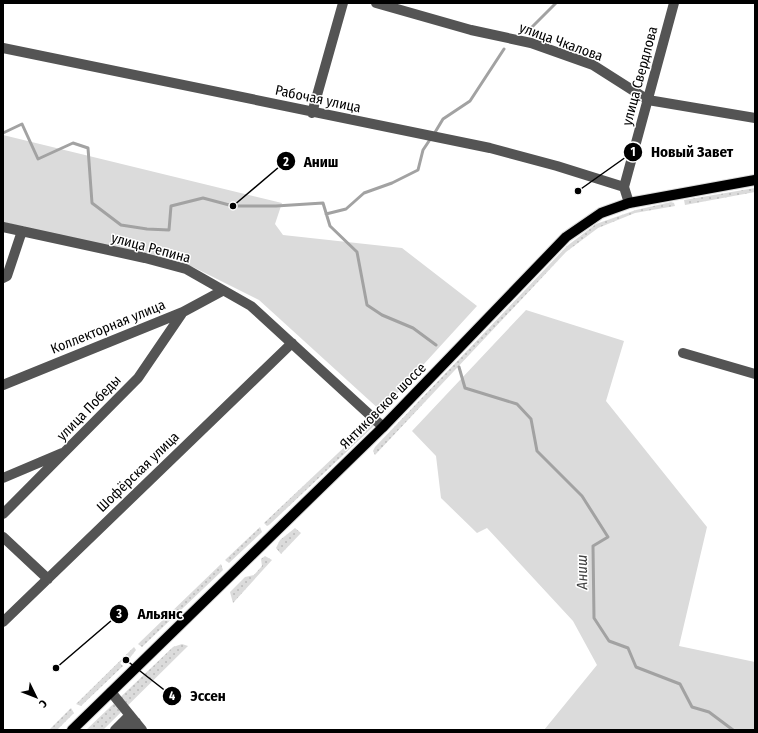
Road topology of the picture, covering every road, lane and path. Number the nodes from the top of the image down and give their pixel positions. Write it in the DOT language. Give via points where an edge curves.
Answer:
graph roads {
  1 [pos="342,3"];
  2 [pos="376,3"];
  3 [pos="674,3"];
  4 [pos="3,48"];
  5 [pos="648,100"];
  6 [pos="312,112"];
  7 [pos="755,118"];
  8 [pos="755,180"];
  9 [pos="624,187"];
  10 [pos="629,203"];
  11 [pos="3,227"];
  12 [pos="22,231"];
  13 [pos="3,278"];
  14 [pos="222,291"];
  15 [pos="183,312"];
  16 [pos="292,343"];
  17 [pos="683,353"];
  18 [pos="755,374"];
  19 [pos="3,385"];
  20 [pos="383,427"];
  21 [pos="67,451"];
  22 [pos="3,478"];
  23 [pos="3,514"];
  24 [pos="3,536"];
  25 [pos="48,579"];
  26 [pos="3,622"];
  27 [pos="111,692"];
  28 [pos="128,726"];
  29 [pos="72,730"];
  1 -- 6 [label="street"];
  2 -- 5 [label="street, улица Чкалова" via="471,30 531,43 593,65"];
  3 -- 5 [label="street, улица Свердлова"];
  4 -- 6 [label="street, Рабочая улица"];
  5 -- 7 [label="street, улица Чкалова"];
  5 -- 9 [label="street, улица Свердлова"];
  6 -- 9 [label="street, Рабочая улица" via="490,148"];
  8 -- 10 [label="main road, Янтиковское шоссе"];
  9 -- 10 [label="street"];
  10 -- 20 [label="main road, Янтиковское шоссе" via="601,213 566,237"];
  11 -- 12 [label="street, улица Репина"];
  12 -- 13 [label="street" via="7,276"];
  12 -- 14 [label="street, улица Репина" via="186,269"];
  14 -- 15 [label="street, Коллекторная улица"];
  14 -- 16 [label="street, улица Репина" via="251,306"];
  15 -- 19 [label="street, Коллекторная улица"];
  15 -- 21 [label="street, улица Победы" via="138,378"];
  16 -- 20 [label="street, улица Репина"];
  16 -- 25 [label="street, Шофёрская улица"];
  17 -- 18 [label="street"];
  20 -- 27 [label="main road, Янтиковское шоссе"];
  21 -- 22 [label="street"];
  21 -- 23 [label="street, улица Победы"];
  24 -- 25 [label="street"];
  25 -- 26 [label="street, Шофёрская улица"];
  27 -- 28 [label="street"];
  27 -- 29 [label="main road, Янтиковское шоссе"];
}
